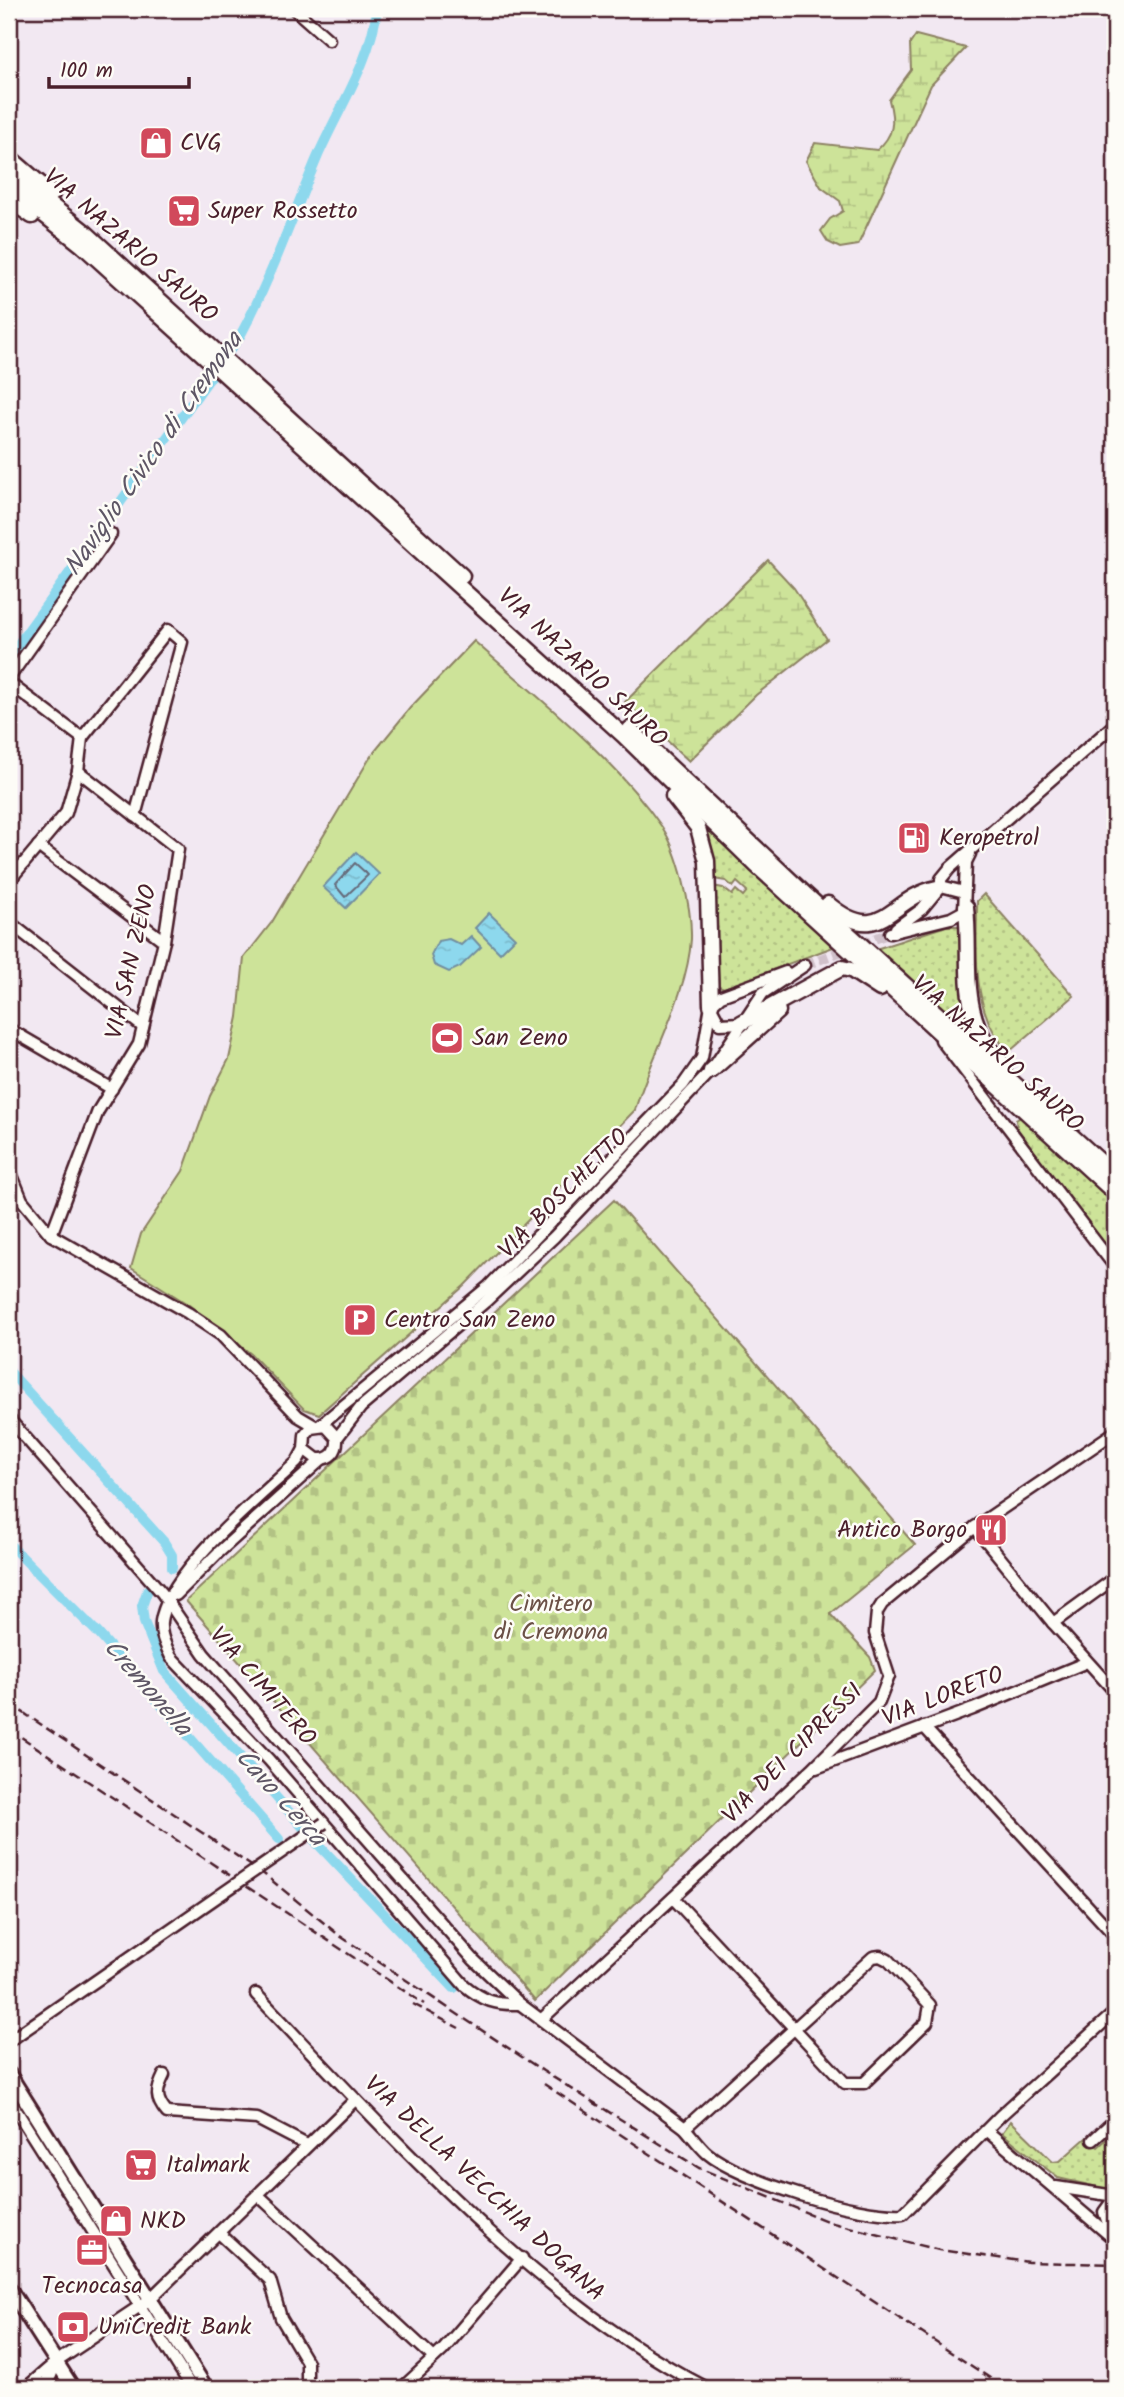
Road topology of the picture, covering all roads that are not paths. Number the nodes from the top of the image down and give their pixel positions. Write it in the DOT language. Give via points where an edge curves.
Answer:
graph roads {
  1 [pos="294,9"];
  2 [pos="329,40"];
  3 [pos="9,157"];
  4 [pos="10,178"];
  5 [pos="9,200"];
  6 [pos="85,232"];
  7 [pos="121,280"];
  8 [pos="214,357"];
  9 [pos="111,534"];
  10 [pos="9,681"];
  11 [pos="1115,724"];
  12 [pos="624,735"];
  13 [pos="82,738"];
  14 [pos="78,771"];
  15 [pos="135,816"];
  16 [pos="38,846"];
  17 [pos="972,850"];
  18 [pos="9,881"];
  19 [pos="939,887"];
  20 [pos="964,892"];
  21 [pos="806,895"];
  22 [pos="966,907"];
  23 [pos="9,922"];
  24 [pos="164,941"];
  25 [pos="791,998"];
  26 [pos="711,1005"];
  27 [pos="741,1023"];
  28 [pos="930,1025"];
  29 [pos="143,1027"];
  30 [pos="9,1029"];
  31 [pos="711,1071"];
  32 [pos="1013,1084"];
  33 [pos="111,1089"];
  34 [pos="9,1168"];
  35 [pos="1115,1175"];
  36 [pos="1115,1193"];
  37 [pos="51,1235"];
  38 [pos="1115,1267"];
  39 [pos="298,1416"];
  40 [pos="9,1419"];
  41 [pos="318,1426"];
  42 [pos="1115,1432"];
  43 [pos="337,1438"];
  44 [pos="304,1444"];
  45 [pos="322,1459"];
  46 [pos="975,1527"];
  47 [pos="1115,1578"];
  48 [pos="168,1603"];
  49 [pos="1053,1623"];
  50 [pos="1087,1662"];
  51 [pos="1115,1692"];
  52 [pos="924,1727"];
  53 [pos="812,1769"];
  54 [pos="324,1824"];
  55 [pos="673,1898"];
  56 [pos="1115,1936"];
  57 [pos="256,1994"];
  58 [pos="520,2004"];
  59 [pos="1115,2012"];
  60 [pos="542,2019"];
  61 [pos="794,2028"];
  62 [pos="9,2041"];
  63 [pos="9,2074"];
  64 [pos="164,2075"];
  65 [pos="9,2099"];
  66 [pos="355,2100"];
  67 [pos="1115,2120"];
  68 [pos="685,2128"];
  69 [pos="987,2131"];
  70 [pos="1093,2140"];
  71 [pos="307,2145"];
  72 [pos="1052,2186"];
  73 [pos="258,2195"];
  74 [pos="1115,2197"];
  75 [pos="1112,2228"];
  76 [pos="219,2233"];
  77 [pos="1115,2241"];
  78 [pos="522,2258"];
  79 [pos="9,2288"];
  80 [pos="144,2304"];
  81 [pos="434,2358"];
  82 [pos="56,2362"];
  83 [pos="26,2388"];
  84 [pos="39,2388"];
  85 [pos="73,2388"];
  86 [pos="192,2388"];
  87 [pos="206,2388"];
  88 [pos="307,2388"];
  89 [pos="402,2388"];
  90 [pos="707,2388"];
  1 -- 2 [label="street"];
  3 -- 6 [label="highway"];
  4 -- 6 [label="highway, VIA NAZARIO SAURO"];
  4 -- 7 [label="highway, VIA NAZARIO SAURO"];
  5 -- 7 [label="highway"];
  6 -- 8 [label="highway, VIA NAZARIO SAURO"];
  7 -- 8 [label="highway, VIA NAZARIO SAURO"];
  8 -- 12 [label="highway, VIA NAZARIO SAURO" via="227,376"];
  8 -- 21 [label="highway, VIA NAZARIO SAURO" via="259,390"];
  9 -- 10 [label="street"];
  10 -- 13 [label="street"];
  11 -- 17 [label="street"];
  12 -- 26 [label="highway" via="689,815 702,841 709,880"];
  12 -- 28 [label="highway, VIA NAZARIO SAURO" via="756,865"];
  13 -- 14 [label="street"];
  13 -- 15 [label="street" via="167,630 182,642"];
  14 -- 15 [label="street"];
  14 -- 16 [label="street" via="66,813"];
  15 -- 24 [label="street, VIA SAN ZENO" via="178,849"];
  16 -- 18 [label="street"];
  16 -- 24 [label="street"];
  17 -- 19 [label="street" via="950,868"];
  17 -- 20 [label="street" via="966,862"];
  19 -- 20 [label="street"];
  19 -- 21 [label="highway" via="865,924 837,912 817,896"];
  19 -- 22 [label="street" via="922,909 890,933 951,918"];
  20 -- 22 [label="street"];
  21 -- 32 [label="highway, VIA NAZARIO SAURO"];
  22 -- 32 [label="highway" via="967,990 975,1021 993,1054 1012,1072"];
  23 -- 29 [label="street"];
  24 -- 29 [label="street, VIA SAN ZENO"];
  25 -- 27 [label="highway"];
  25 -- 28 [label="highway" via="842,968 860,975"];
  25 -- 31 [label="highway"];
  26 -- 27 [label="street" via="720,1024"];
  26 -- 27 [label="street, VIA BOSCHETTO" via="721,996 805,965 763,993"];
  26 -- 41 [label="street, VIA BOSCHETTO" via="706,1047 683,1085 489,1286"];
  27 -- 31 [label="street, VIA BOSCHETTO"];
  28 -- 36 [label="highway, VIA NAZARIO SAURO"];
  28 -- 38 [label="street"];
  29 -- 33 [label="street, VIA SAN ZENO" via="139,1044"];
  30 -- 33 [label="street"];
  31 -- 43 [label="street, VIA BOSCHETTO" via="554,1237 485,1303 361,1407"];
  32 -- 35 [label="highway, VIA NAZARIO SAURO"];
  33 -- 37 [label="street, VIA SAN ZENO" via="98,1111"];
  34 -- 37 [label="street" via="22,1200"];
  37 -- 39 [label="street" via="221,1335"];
  39 -- 41 [label="street"];
  39 -- 44 [label="street"];
  40 -- 48 [label="street"];
  41 -- 43 [label="street" via="331,1429"];
  41 -- 44 [label="street, VIA BOSCHETTO" via="307,1431"];
  42 -- 46 [label="street, VIA DEI CIPRESSI"];
  43 -- 45 [label="street, VIA BOSCHETTO" via="332,1454"];
  44 -- 45 [label="street" via="312,1457"];
  44 -- 48 [label="street, VIA BOSCHETTO" via="297,1462 205,1549"];
  45 -- 48 [label="street, VIA BOSCHETTO"];
  46 -- 49 [label="street"];
  46 -- 53 [label="street, VIA DEI CIPRESSI" via="879,1607 876,1633 889,1676 885,1691"];
  47 -- 49 [label="street"];
  48 -- 54 [label="street, VIA CIMITERO" via="161,1629 172,1657"];
  48 -- 58 [label="street, VIA CIMITERO" via="204,1654 474,1960"];
  49 -- 50 [label="street"];
  50 -- 51 [label="street"];
  50 -- 52 [label="street, VIA LORETO"];
  52 -- 53 [label="street, VIA LORETO"];
  52 -- 56 [label="street"];
  53 -- 55 [label="street, VIA DEI CIPRESSI"];
  54 -- 58 [label="street, VIA CIMITERO" via="464,1985 497,2005"];
  54 -- 62 [label="street, bridge"];
  55 -- 60 [label="street, VIA DEI CIPRESSI"];
  55 -- 61 [label="street"];
  57 -- 66 [label="street, VIA DELLA VECCHIA DOGANA"];
  58 -- 60 [label="street, VIA CIMITERO"];
  59 -- 69 [label="street, VIA CIMITERO"];
  60 -- 68 [label="street, VIA CIMITERO"];
  61 -- 61 [label="street" via="873,1957 888,1960 930,2005 927,2022 864,2083 855,2085 845,2082"];
  61 -- 68 [label="street"];
  63 -- 80 [label="main road"];
  64 -- 71 [label="street" via="156,2090 158,2103 167,2113 257,2119"];
  65 -- 80 [label="street"];
  66 -- 71 [label="street"];
  66 -- 78 [label="street, VIA DELLA VECCHIA DOGANA"];
  67 -- 70 [label="street"];
  68 -- 69 [label="street, VIA CIMITERO" via="707,2153 741,2173 826,2202 884,2215 903,2214 913,2206"];
  69 -- 72 [label="street"];
  71 -- 73 [label="street"];
  72 -- 74 [label="street"];
  72 -- 75 [label="street"];
  72 -- 77 [label="street"];
  73 -- 76 [label="street"];
  73 -- 81 [label="street"];
  74 -- 75 [label="street" via="1104,2217"];
  76 -- 80 [label="street"];
  76 -- 88 [label="street" via="270,2280 280,2311 307,2362"];
  78 -- 81 [label="street"];
  78 -- 90 [label="street, VIA DELLA VECCHIA DOGANA" via="611,2332"];
  79 -- 82 [label="main road"];
  80 -- 82 [label="street"];
  80 -- 86 [label="street"];
  80 -- 87 [label="main road"];
  81 -- 89 [label="street"];
  82 -- 83 [label="street"];
  82 -- 84 [label="street" via="50,2378"];
  82 -- 85 [label="main road"];
}
